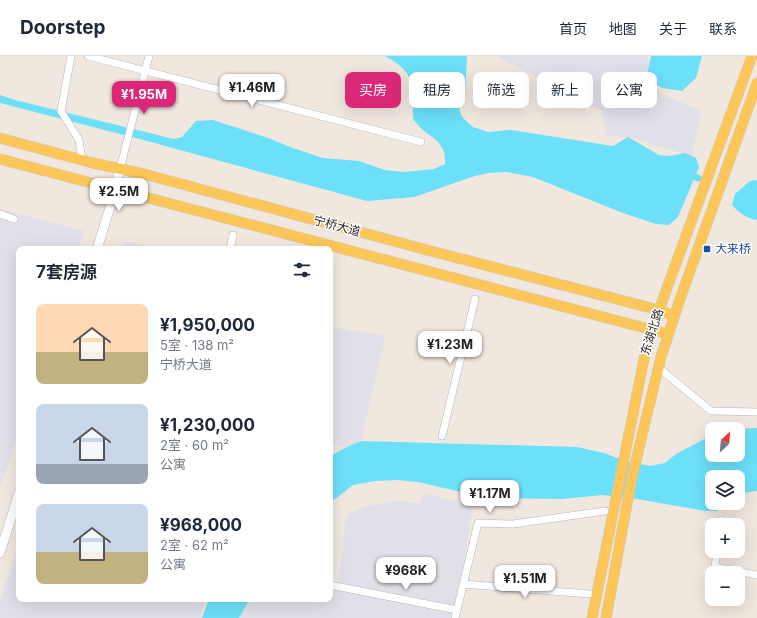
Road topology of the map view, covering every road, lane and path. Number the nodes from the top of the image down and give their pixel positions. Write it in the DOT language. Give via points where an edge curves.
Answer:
graph roads {
  1 [pos="72,56"];
  2 [pos="88,56"];
  3 [pos="150,56"];
  4 [pos="752,56"];
  5 [pos="146,70"];
  6 [pos="757,83"];
  7 [pos="0,138"];
  8 [pos="421,142"];
  9 [pos="0,159"];
  10 [pos="82,160"];
  11 [pos="120,169"];
  12 [pos="115,189"];
  13 [pos="0,214"];
  14 [pos="14,219"];
  15 [pos="233,235"];
  16 [pos="98,246"];
  17 [pos="231,246"];
  18 [pos="332,246"];
  19 [pos="333,246"];
  20 [pos="475,299"];
  21 [pos="659,310"];
  22 [pos="674,316"];
  23 [pos="653,330"];
  24 [pos="668,334"];
  25 [pos="659,368"];
  26 [pos="757,412"];
  27 [pos="442,436"];
  28 [pos="16,502"];
  29 [pos="609,511"];
  30 [pos="0,552"];
  31 [pos="717,558"];
  32 [pos="757,575"];
  33 [pos="463,584"];
  34 [pos="333,586"];
  35 [pos="589,594"];
  36 [pos="457,610"];
  37 [pos="455,618"];
  38 [pos="592,618"];
  39 [pos="606,618"];
  1 -- 10 [label="street" via="61,111 78,140"];
  2 -- 5 [label="street"];
  3 -- 5 [label="street"];
  4 -- 21 [label="main road, 东湖北路"];
  5 -- 8 [label="street"];
  5 -- 11 [label="street"];
  6 -- 22 [label="main road, 东湖北路"];
  7 -- 10 [label="main road, 宁桥大道"];
  9 -- 12 [label="main road, 宁桥大道"];
  10 -- 11 [label="main road, 宁桥大道"];
  11 -- 12 [label="street"];
  11 -- 21 [label="main road, 宁桥大道"];
  12 -- 16 [label="street"];
  12 -- 18 [label="main road, 宁桥大道"];
  13 -- 14 [label="street"];
  15 -- 17 [label="street"];
  19 -- 23 [label="main road, 宁桥大道"];
  20 -- 27 [label="street"];
  21 -- 22 [label="main road, 宁桥大道"];
  21 -- 23 [label="main road, 东湖北路"];
  22 -- 24 [label="main road, 东湖北路"];
  23 -- 24 [label="main road, 宁桥大道"];
  23 -- 29 [label="main road, 东湖北路" via="645,354"];
  24 -- 25 [label="main road, 东湖北路"];
  25 -- 26 [label="street" via="711,411"];
  25 -- 39 [label="main road, 东湖北路" via="632,477"];
  28 -- 30 [label="street"];
  29 -- 33 [label="street" via="513,524 478,523"];
  29 -- 38 [label="main road, 东湖北路"];
  31 -- 32 [label="street" via="716,567"];
  33 -- 35 [label="street"];
  33 -- 36 [label="street"];
  34 -- 36 [label="street"];
  36 -- 37 [label="street"];
}
